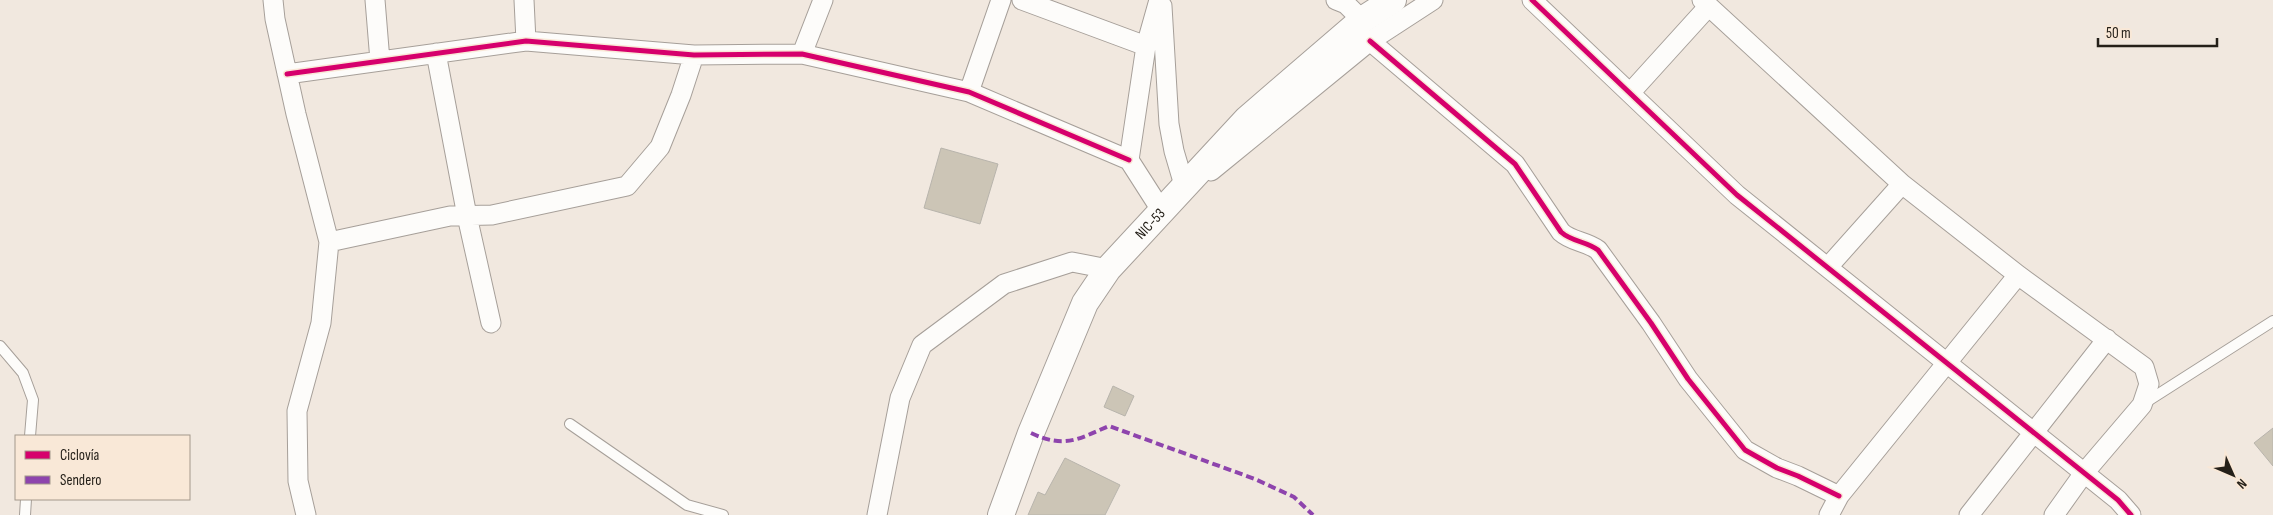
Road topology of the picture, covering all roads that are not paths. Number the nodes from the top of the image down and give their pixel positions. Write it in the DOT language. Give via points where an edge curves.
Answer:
graph roads {
  1 [pos="273,0"];
  2 [pos="375,0"];
  3 [pos="524,0"];
  4 [pos="823,0"];
  5 [pos="1001,0"];
  6 [pos="1022,0"];
  7 [pos="1160,0"];
  8 [pos="1393,0"];
  9 [pos="1433,0"];
  10 [pos="1532,0"];
  11 [pos="1705,4"];
  12 [pos="1353,13"];
  13 [pos="526,40"];
  14 [pos="1146,46"];
  15 [pos="436,53"];
  16 [pos="802,54"];
  17 [pos="694,55"];
  18 [pos="380,61"];
  19 [pos="287,74"];
  20 [pos="969,92"];
  21 [pos="1630,93"];
  22 [pos="1129,160"];
  23 [pos="1902,184"];
  24 [pos="1184,186"];
  25 [pos="1161,210"];
  26 [pos="467,216"];
  27 [pos="329,242"];
  28 [pos="1828,267"];
  29 [pos="1108,269"];
  30 [pos="2018,276"];
  31 [pos="2273,321"];
  32 [pos="491,323"];
  33 [pos="2107,339"];
  34 [pos="0,346"];
  35 [pos="1947,363"];
  36 [pos="2142,404"];
  37 [pos="570,424"];
  38 [pos="2034,433"];
  39 [pos="30,435"];
  40 [pos="2084,473"];
  41 [pos="1838,496"];
  42 [pos="26,500"];
  43 [pos="25,515"];
  44 [pos="306,515"];
  45 [pos="723,515"];
  46 [pos="877,515"];
  47 [pos="1002,515"];
  48 [pos="1829,515"];
  49 [pos="1969,515"];
  50 [pos="2054,515"];
  51 [pos="2131,515"];
  1 -- 19 [label="street" via="274,19"];
  2 -- 18 [label="street"];
  3 -- 13 [label="street"];
  4 -- 16 [label="street"];
  5 -- 20 [label="street"];
  6 -- 14 [label="street"];
  7 -- 14 [label="street"];
  7 -- 24 [label="street" via="1169,124"];
  8 -- 12 [label="main road, NIC-53 / NIC-53"];
  9 -- 12 [label="street"];
  10 -- 21 [label="street"];
  11 -- 21 [label="street"];
  11 -- 23 [label="street"];
  12 -- 24 [label="main road, NIC-53 / NIC-53"];
  12 -- 25 [label="street" via="1251,140"];
  12 -- 41 [label="street" via="1515,164 1561,232 1598,250 1688,379 1746,450"];
  13 -- 15 [label="street"];
  13 -- 17 [label="street"];
  14 -- 22 [label="street"];
  15 -- 18 [label="street"];
  15 -- 26 [label="street"];
  16 -- 17 [label="street"];
  16 -- 20 [label="street"];
  17 -- 26 [label="street" via="660,147 627,186 492,215"];
  18 -- 19 [label="street"];
  19 -- 27 [label="street"];
  20 -- 22 [label="street"];
  21 -- 28 [label="street" via="1737,195"];
  22 -- 25 [label="street"];
  23 -- 28 [label="street"];
  23 -- 30 [label="street"];
  24 -- 25 [label="main road, NIC-53 / NIC-53"];
  25 -- 29 [label="main road, NIC-53 / NIC-53"];
  26 -- 27 [label="street" via="450,216"];
  26 -- 32 [label="street"];
  27 -- 44 [label="street" via="321,323 297,411 298,481"];
  28 -- 35 [label="street"];
  29 -- 46 [label="street" via="1072,262 1004,284 922,345 900,398"];
  29 -- 47 [label="main road, NIC-53 / NIC-53" via="1085,303 1031,433"];
  30 -- 33 [label="street"];
  30 -- 35 [label="street"];
  31 -- 36 [label="lane"];
  33 -- 36 [label="street" via="2144,367 2149,384"];
  33 -- 38 [label="street"];
  34 -- 39 [label="lane" via="23,373 33,400"];
  35 -- 38 [label="street"];
  35 -- 41 [label="street"];
  36 -- 40 [label="street"];
  37 -- 45 [label="lane" via="687,505"];
  38 -- 40 [label="street"];
  38 -- 49 [label="street"];
  40 -- 50 [label="street"];
  40 -- 51 [label="street" via="2118,500"];
  41 -- 48 [label="street"];
  42 -- 43 [label="lane"];
}
